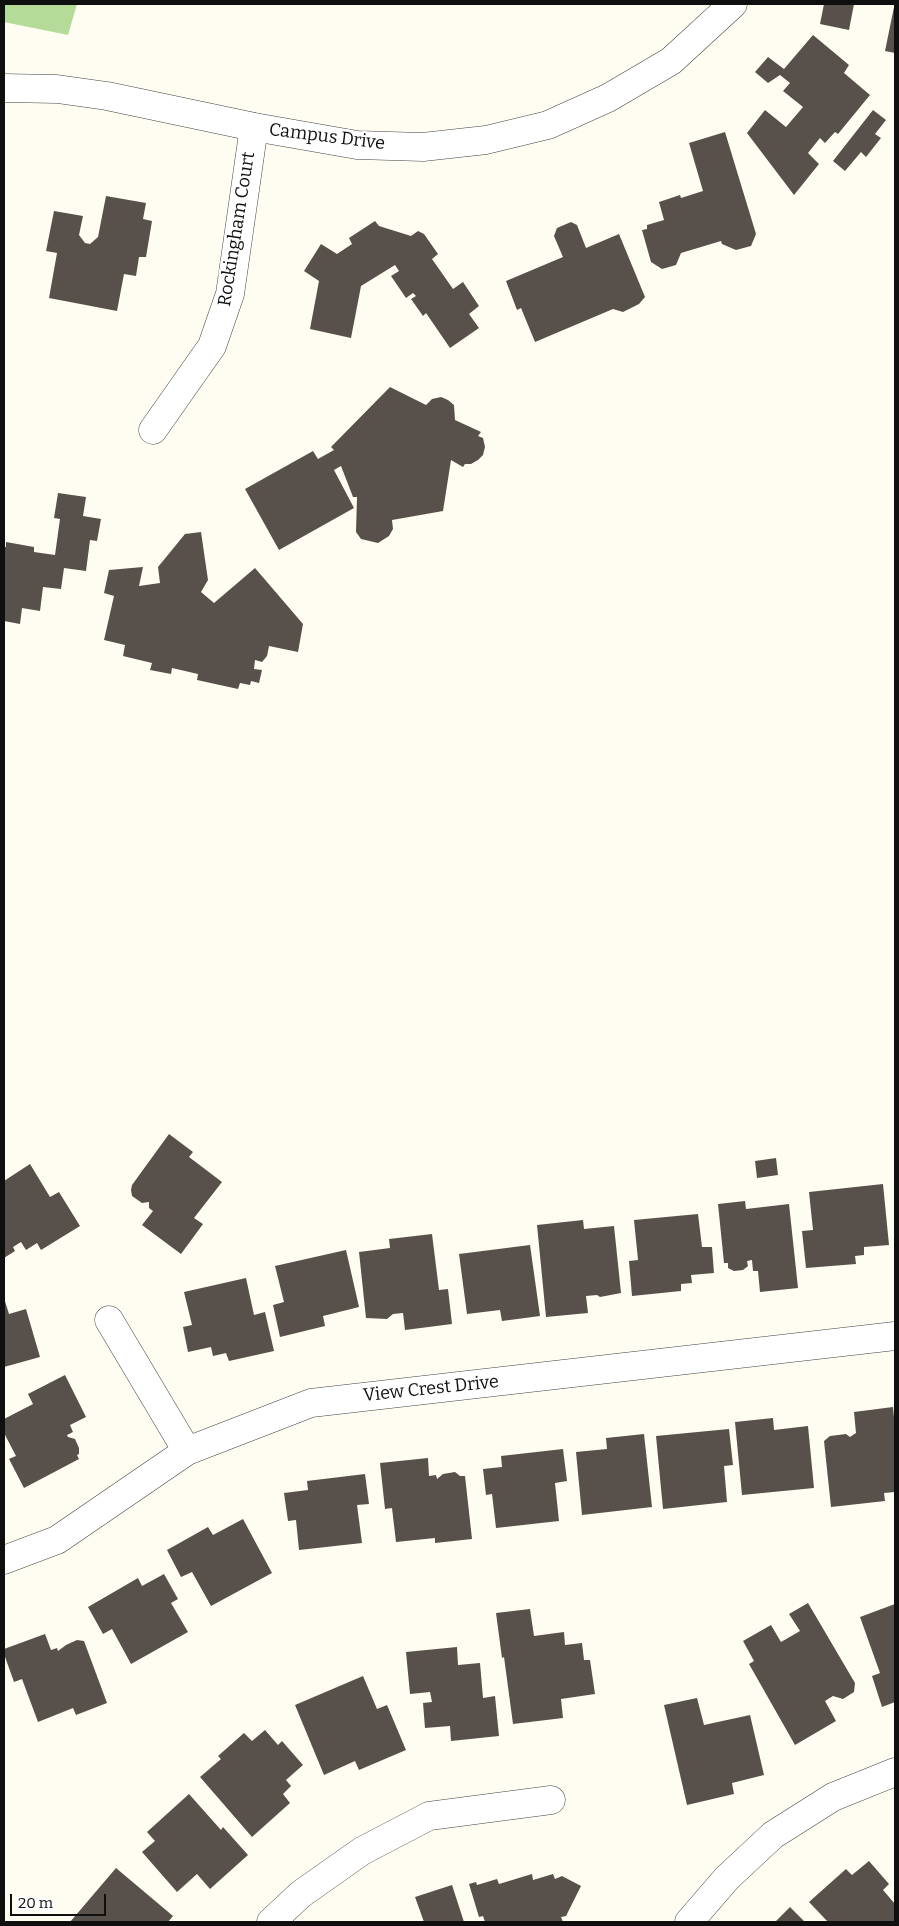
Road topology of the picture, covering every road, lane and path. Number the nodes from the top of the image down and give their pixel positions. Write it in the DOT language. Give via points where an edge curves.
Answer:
graph roads {
  1 [pos="734,4"];
  2 [pos="4,88"];
  3 [pos="254,127"];
  4 [pos="153,430"];
  5 [pos="109,1320"];
  6 [pos="895,1336"];
  7 [pos="187,1451"];
  8 [pos="4,1560"];
  9 [pos="895,1772"];
  10 [pos="551,1800"];
  11 [pos="271,1922"];
  12 [pos="689,1922"];
  1 -- 3 [label="street, Campus Drive" via="672,61 608,98 548,125 486,140 423,147 357,145"];
  2 -- 3 [label="street, Campus Drive" via="57,89 107,96"];
  3 -- 4 [label="street, Rockingham Court" via="230,294 212,346"];
  5 -- 7 [label="street"];
  6 -- 7 [label="street, View Crest Drive" via="311,1403"];
  7 -- 8 [label="street, View Crest Drive" via="57,1540"];
  9 -- 12 [label="street" via="833,1797 774,1835 727,1878"];
  10 -- 11 [label="street" via="428,1816 362,1851 300,1894"];
}
